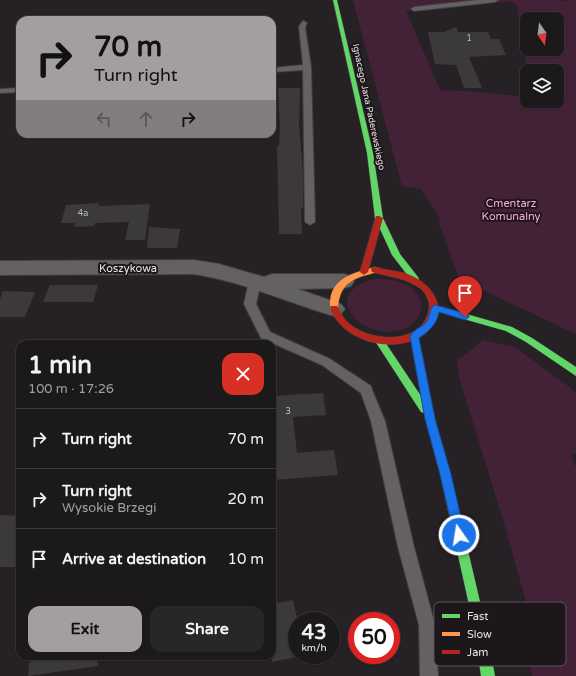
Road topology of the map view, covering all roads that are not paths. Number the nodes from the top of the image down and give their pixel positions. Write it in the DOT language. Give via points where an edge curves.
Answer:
graph roads {
  1 [pos="335,0"];
  2 [pos="495,0"];
  3 [pos="414,9"];
  4 [pos="304,23"];
  5 [pos="307,67"];
  6 [pos="276,70"];
  7 [pos="16,90"];
  8 [pos="0,91"];
  9 [pos="379,218"];
  10 [pos="310,222"];
  11 [pos="0,268"];
  12 [pos="364,272"];
  13 [pos="415,279"];
  14 [pos="344,280"];
  15 [pos="255,281"];
  16 [pos="435,308"];
  17 [pos="334,309"];
  18 [pos="414,336"];
  19 [pos="380,341"];
  20 [pos="576,372"];
  21 [pos="430,419"];
  22 [pos="474,602"];
  23 [pos="486,666"];
  24 [pos="429,676"];
  25 [pos="488,676"];
  1 -- 9 [label="main road, Ignacego Jana Paderewskiego" via="370,153"];
  2 -- 3 [label="lane"];
  4 -- 5 [label="lane" via="302,27"];
  5 -- 6 [label="lane"];
  5 -- 10 [label="lane"];
  7 -- 8 [label="lane"];
  9 -- 12 [label="main road, Ignacego Jana Paderewskiego"];
  9 -- 13 [label="main road, Ignacego Jana Paderewskiego" via="396,255"];
  11 -- 15 [label="street, Koszykowa" via="194,267 219,270"];
  12 -- 13 [label="main road" via="387,270"];
  12 -- 14 [label="main road"];
  13 -- 16 [label="main road" via="426,287 433,297"];
  14 -- 15 [label="street, Koszykowa"];
  14 -- 17 [label="main road" via="336,291"];
  15 -- 17 [label="street, Koszykowa"];
  15 -- 24 [label="lane" via="250,304 265,335 326,362 366,390 378,421 404,540 427,625"];
  16 -- 18 [label="main road" via="434,319 426,329"];
  16 -- 20 [label="main road" via="509,329"];
  17 -- 19 [label="main road" via="336,316 346,327 362,336"];
  18 -- 19 [label="main road"];
  18 -- 21 [label="main road"];
  19 -- 21 [label="main road"];
  21 -- 22 [label="main road"];
  23 -- 25 [label="main road"];
}
